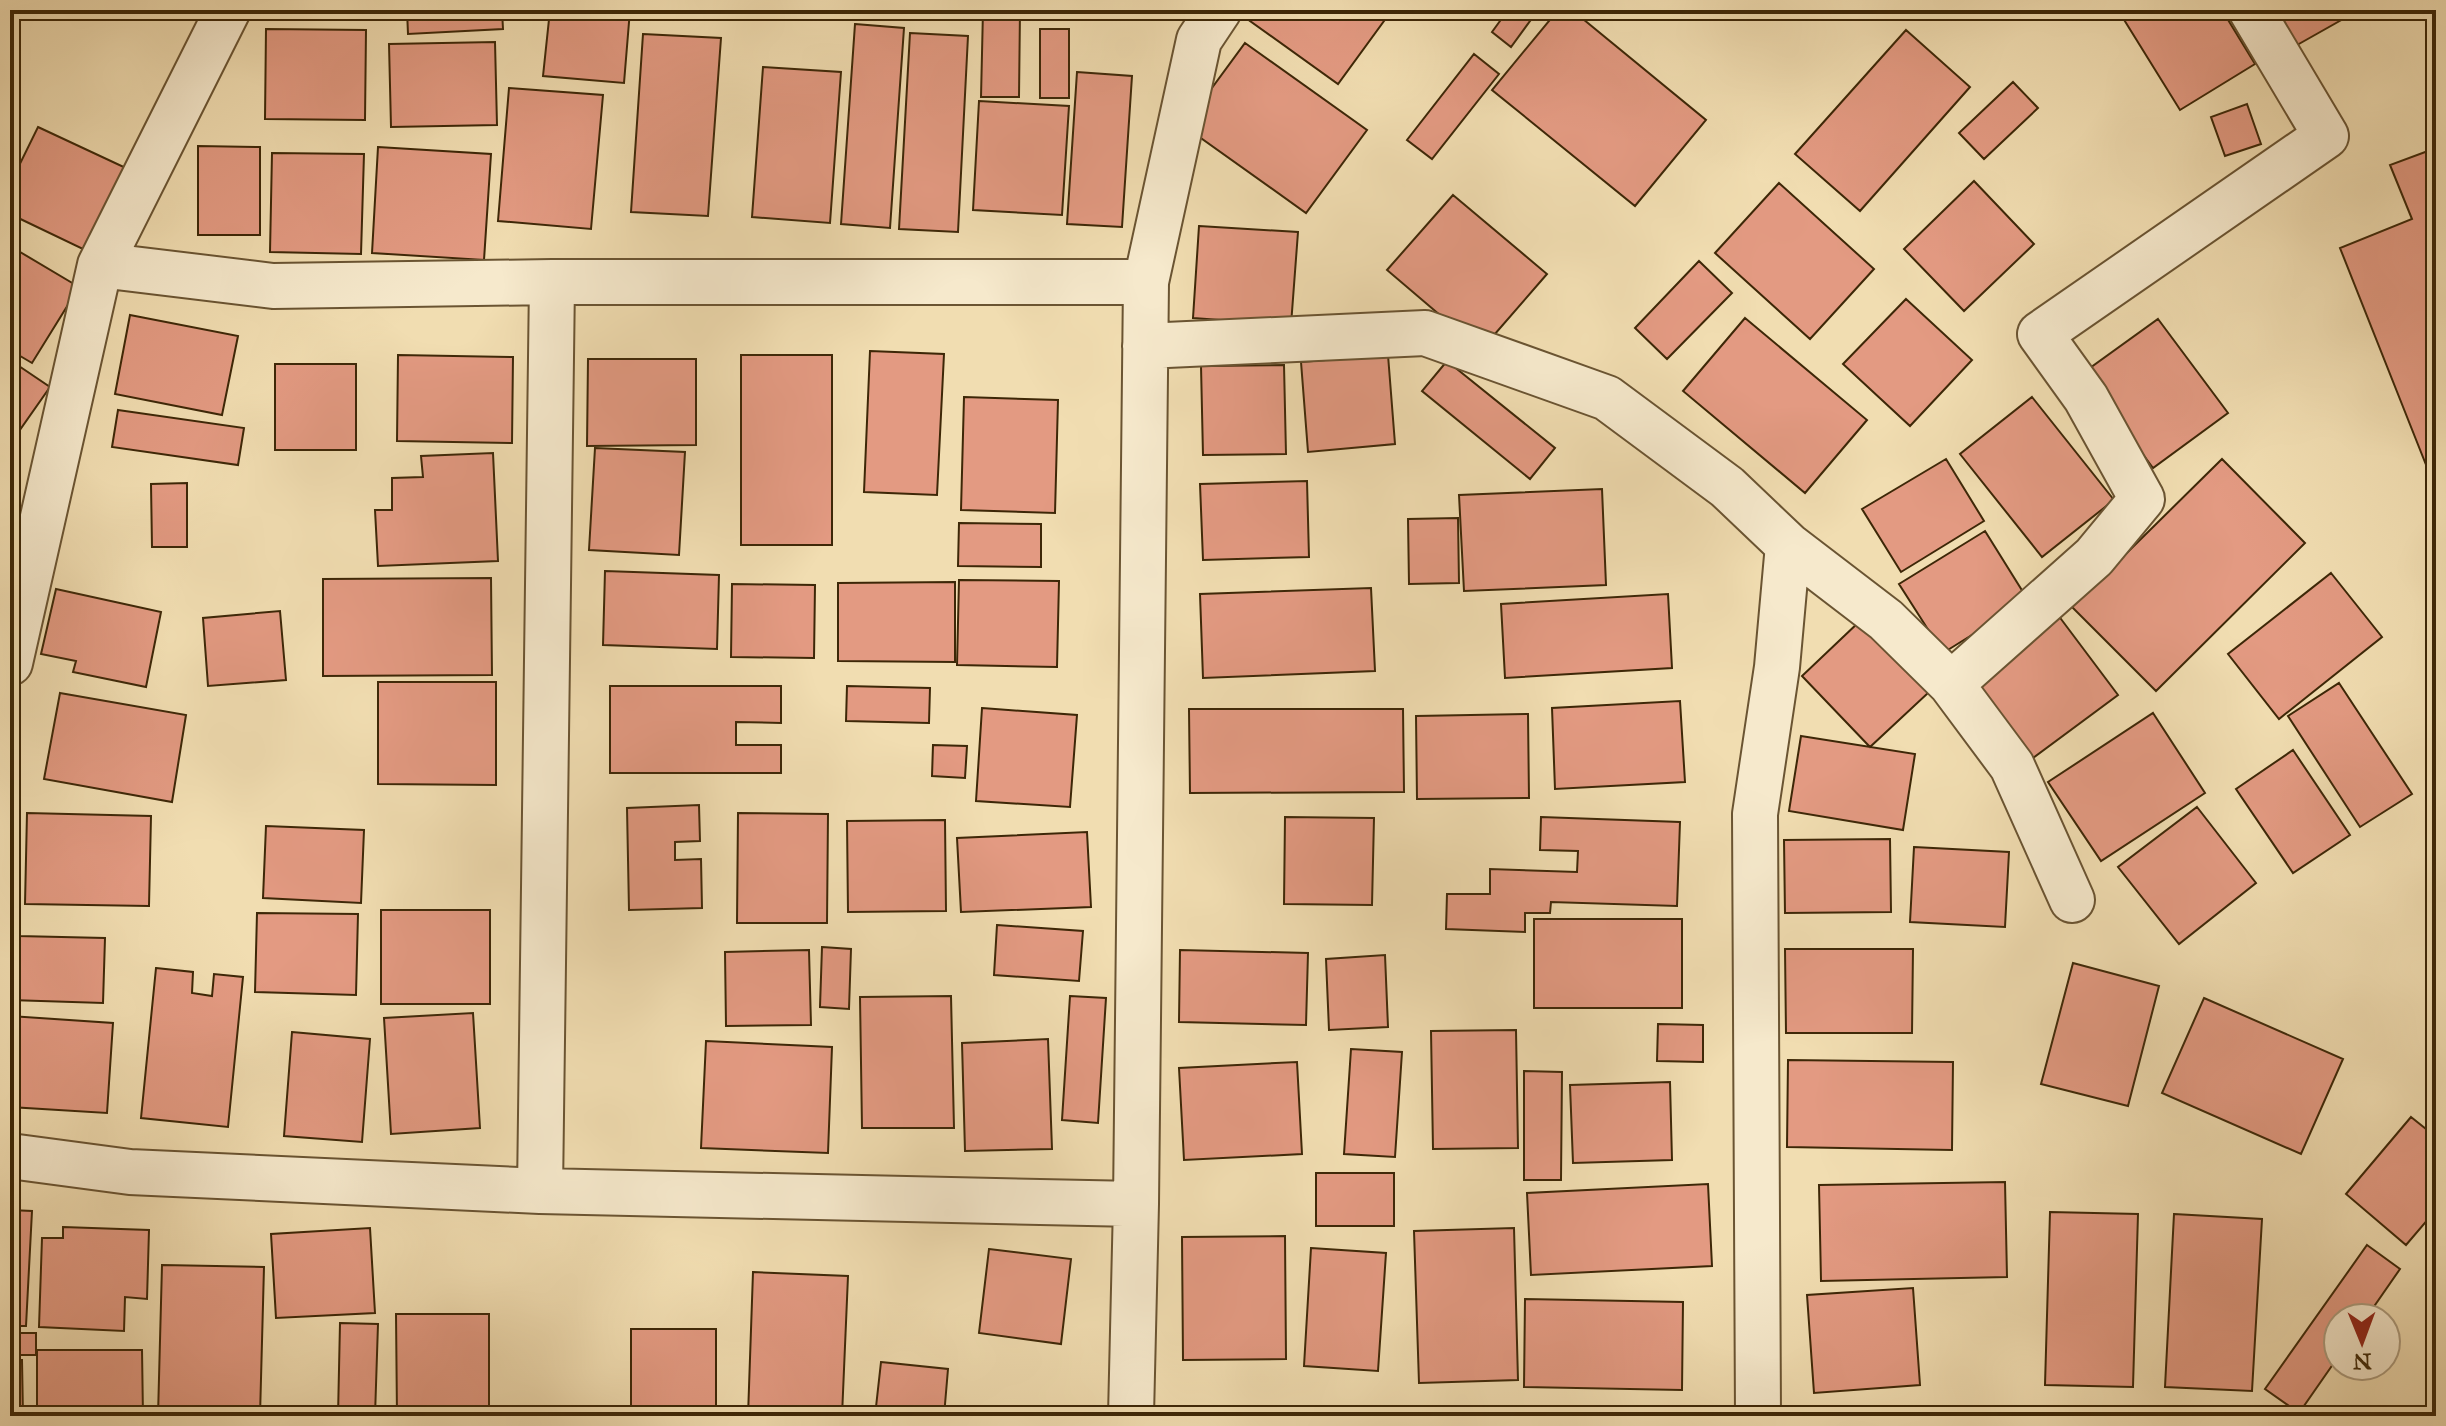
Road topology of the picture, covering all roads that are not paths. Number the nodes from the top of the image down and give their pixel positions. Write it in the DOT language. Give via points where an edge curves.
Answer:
graph roads {
  1 [pos="228,10"];
  2 [pos="1219,10"];
  3 [pos="2251,10"];
  4 [pos="100,265"];
  5 [pos="552,282"];
  6 [pos="1146,282"];
  7 [pos="1145,346"];
  8 [pos="1788,545"];
  9 [pos="10,663"];
  10 [pos="1951,684"];
  11 [pos="2072,900"];
  12 [pos="10,1156"];
  13 [pos="540,1191"];
  14 [pos="1136,1204"];
  15 [pos="1131,1416"];
  16 [pos="1758,1416"];
  1 -- 4 [label="street"];
  2 -- 6 [label="street" via="1199,40"];
  3 -- 10 [label="street" via="2326,136 2040,334 2086,398 2142,499 2094,557"];
  4 -- 5 [label="street" via="273,286"];
  4 -- 9 [label="street"];
  5 -- 6 [label="street"];
  5 -- 13 [label="street"];
  6 -- 7 [label="street"];
  7 -- 8 [label="street" via="1425,333 1607,398 1727,487"];
  7 -- 14 [label="street"];
  8 -- 10 [label="street" via="1886,620"];
  8 -- 16 [label="street" via="1755,814"];
  10 -- 11 [label="street" via="2012,766"];
  12 -- 13 [label="street" via="130,1172"];
  13 -- 14 [label="street"];
  14 -- 15 [label="street"];
}
